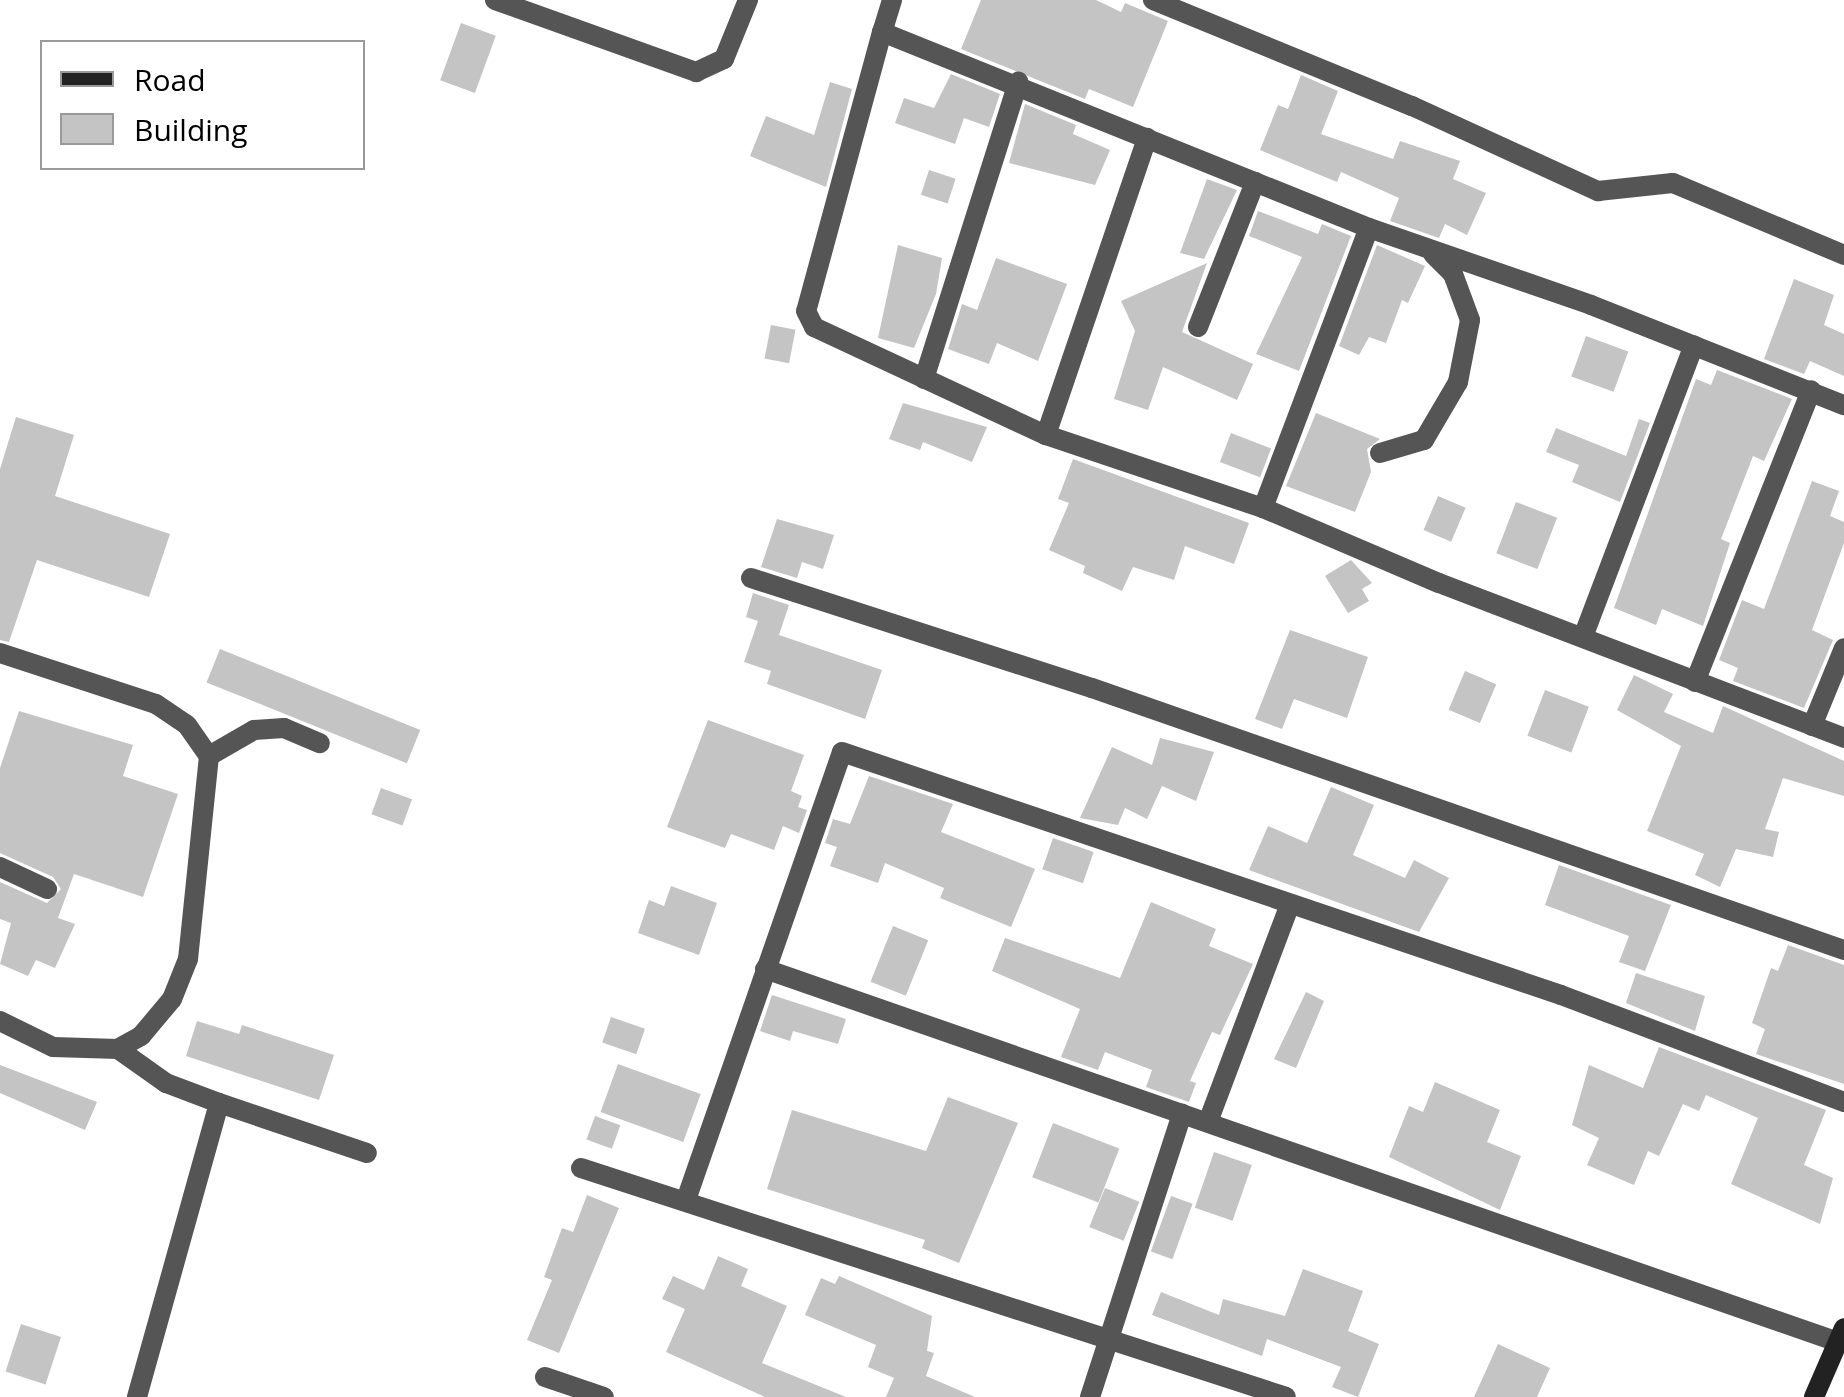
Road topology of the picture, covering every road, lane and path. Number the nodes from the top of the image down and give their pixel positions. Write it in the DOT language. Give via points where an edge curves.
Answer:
graph roads {
  1 [pos="495,0"];
  2 [pos="748,0"];
  3 [pos="892,0"];
  4 [pos="1153,0"];
  5 [pos="882,32"];
  6 [pos="1018,82"];
  7 [pos="1147,138"];
  8 [pos="1255,182"];
  9 [pos="1369,228"];
  10 [pos="1428,248"];
  11 [pos="1844,255"];
  12 [pos="1198,327"];
  13 [pos="1694,345"];
  14 [pos="924,379"];
  15 [pos="1812,390"];
  16 [pos="1844,404"];
  17 [pos="1046,435"];
  18 [pos="1380,453"];
  19 [pos="1263,508"];
  20 [pos="751,578"];
  21 [pos="1583,637"];
  22 [pos="1844,648"];
  23 [pos="0,653"];
  24 [pos="1695,682"];
  25 [pos="1812,726"];
  26 [pos="1844,738"];
  27 [pos="320,743"];
  28 [pos="209,756"];
  29 [pos="0,867"];
  30 [pos="47,889"];
  31 [pos="1290,904"];
  32 [pos="1844,950"];
  33 [pos="765,969"];
  34 [pos="0,1021"];
  35 [pos="118,1049"];
  36 [pos="1844,1102"];
  37 [pos="218,1103"];
  38 [pos="1182,1114"];
  39 [pos="1208,1122"];
  40 [pos="367,1153"];
  41 [pos="581,1168"];
  42 [pos="686,1200"];
  43 [pos="1841,1335"];
  44 [pos="1109,1336"];
  45 [pos="545,1377"];
  46 [pos="137,1397"];
  47 [pos="604,1397"];
  48 [pos="1090,1397"];
  49 [pos="1286,1397"];
  50 [pos="1814,1397"];
  1 -- 2 [label="street" via="696,72 724,59"];
  3 -- 5 [label="street"];
  4 -- 11 [label="street" via="1598,191 1673,183"];
  5 -- 6 [label="street"];
  5 -- 14 [label="street" via="807,319"];
  6 -- 7 [label="street"];
  6 -- 14 [label="street"];
  7 -- 8 [label="street"];
  7 -- 17 [label="street"];
  8 -- 9 [label="street"];
  8 -- 12 [label="street"];
  9 -- 10 [label="street"];
  9 -- 19 [label="street"];
  10 -- 13 [label="street"];
  10 -- 18 [label="street" via="1453,274 1470,320 1458,382 1424,440"];
  13 -- 15 [label="street"];
  13 -- 21 [label="street"];
  14 -- 17 [label="street"];
  15 -- 16 [label="street"];
  15 -- 24 [label="street"];
  17 -- 19 [label="street"];
  19 -- 21 [label="street"];
  20 -- 32 [label="street" via="1092,688"];
  21 -- 24 [label="street"];
  22 -- 25 [label="street"];
  23 -- 28 [label="street" via="156,704 187,725"];
  24 -- 25 [label="street"];
  25 -- 26 [label="street"];
  27 -- 28 [label="street" via="284,728 254,730"];
  28 -- 35 [label="street" via="188,959 172,999 141,1036"];
  29 -- 30 [label="street"];
  31 -- 33 [label="street" via="842,752"];
  31 -- 36 [label="street" via="1561,994"];
  31 -- 39 [label="street"];
  33 -- 38 [label="street"];
  33 -- 42 [label="street"];
  34 -- 35 [label="street" via="53,1047"];
  35 -- 37 [label="street" via="166,1082"];
  37 -- 40 [label="street"];
  37 -- 46 [label="street"];
  38 -- 39 [label="street"];
  38 -- 44 [label="street"];
  39 -- 43 [label="street"];
  41 -- 42 [label="street"];
  42 -- 44 [label="street"];
  43 -- 50 [label="main road"];
  44 -- 48 [label="street"];
  44 -- 49 [label="street"];
  45 -- 47 [label="street"];
}
